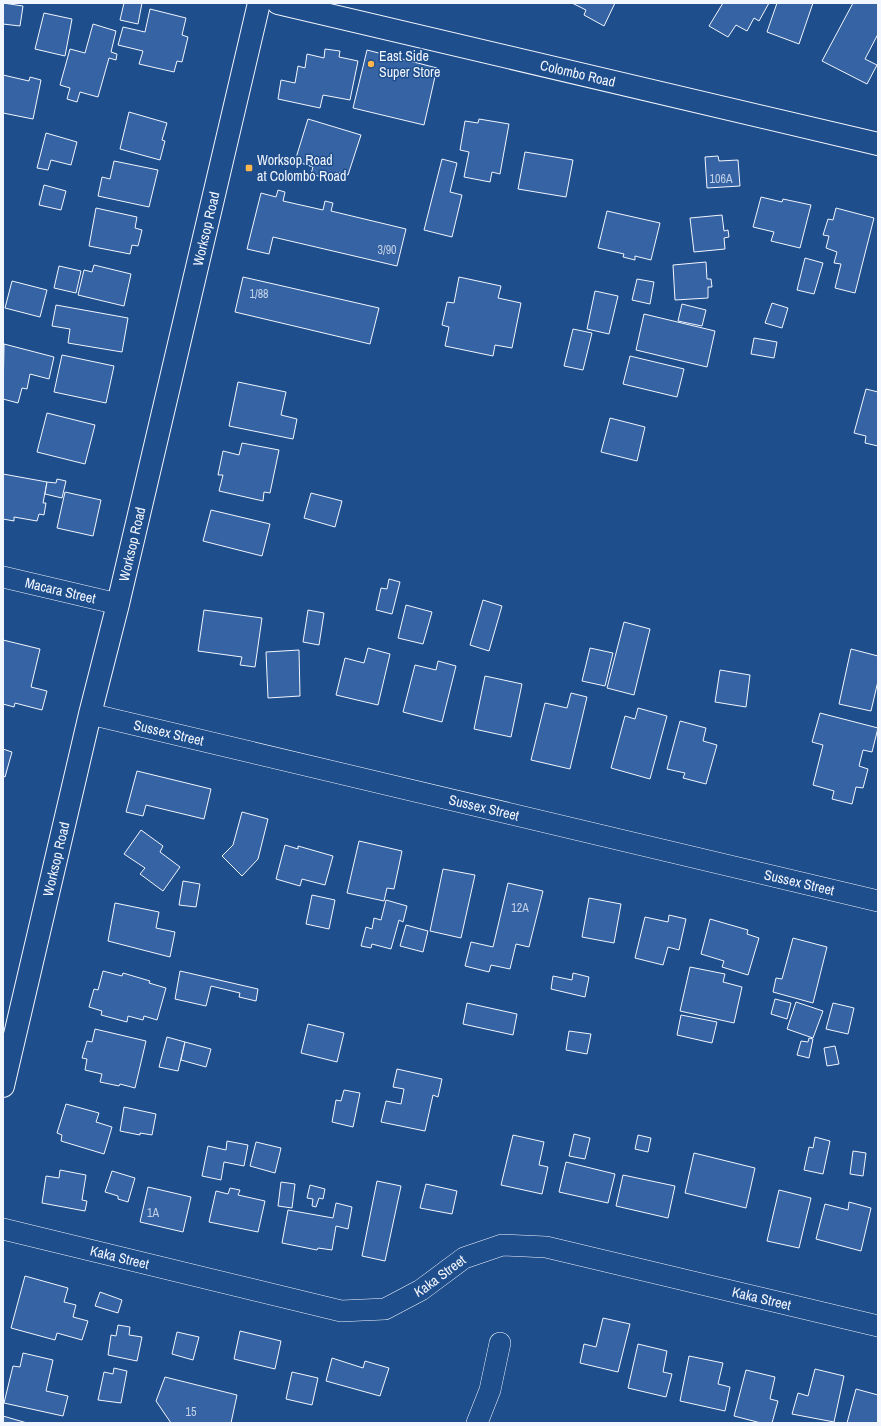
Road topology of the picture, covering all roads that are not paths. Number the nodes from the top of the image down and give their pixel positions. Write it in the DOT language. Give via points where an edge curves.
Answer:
graph roads {
  1 [pos="259,3"];
  2 [pos="278,3"];
  3 [pos="878,144"];
  4 [pos="3,577"];
  5 [pos="118,604"];
  6 [pos="90,714"];
  7 [pos="878,901"];
  8 [pos="3,1086"];
  9 [pos="3,1229"];
  10 [pos="878,1326"];
  11 [pos="500,1343"];
  12 [pos="477,1423"];
  1 -- 5 [label="street, Worksop Road"];
  2 -- 3 [label="street, Colombo Road"];
  4 -- 5 [label="street, Macara Street"];
  5 -- 6 [label="street, Worksop Road"];
  6 -- 7 [label="street, Sussex Street"];
  6 -- 8 [label="street, Worksop Road"];
  9 -- 10 [label="street, Kaka Street" via="341,1311 385,1309 421,1290 464,1258 502,1245 546,1247"];
  11 -- 12 [label="street" via="490,1390"];
}
